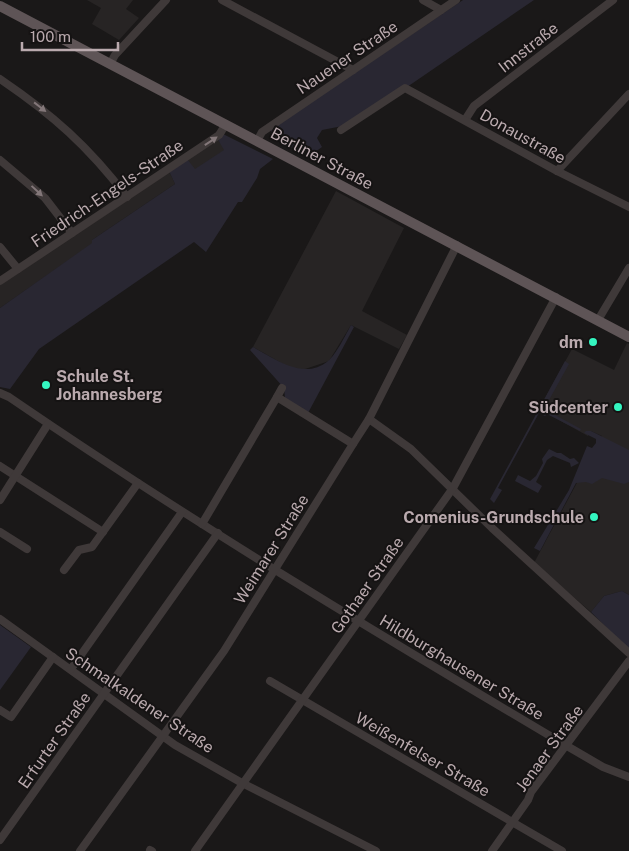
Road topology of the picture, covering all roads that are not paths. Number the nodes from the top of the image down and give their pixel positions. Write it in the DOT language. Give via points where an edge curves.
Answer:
graph roads {
  1 [pos="166,0"];
  2 [pos="222,0"];
  3 [pos="423,0"];
  4 [pos="456,0"];
  5 [pos="613,0"];
  6 [pos="3,5"];
  7 [pos="441,10"];
  8 [pos="110,64"];
  9 [pos="352,70"];
  10 [pos="0,79"];
  11 [pos="629,94"];
  12 [pos="465,120"];
  13 [pos="226,124"];
  14 [pos="341,130"];
  15 [pos="257,141"];
  16 [pos="0,160"];
  17 [pos="557,171"];
  18 [pos="127,197"];
  19 [pos="629,207"];
  20 [pos="72,234"];
  21 [pos="457,245"];
  22 [pos="0,247"];
  23 [pos="629,268"];
  24 [pos="18,269"];
  25 [pos="0,281"];
  26 [pos="556,297"];
  27 [pos="598,320"];
  28 [pos="629,337"];
  29 [pos="282,388"];
  30 [pos="0,394"];
  31 [pos="277,397"];
  32 [pos="369,419"];
  33 [pos="48,424"];
  34 [pos="353,444"];
  35 [pos="0,466"];
  36 [pos="15,476"];
  37 [pos="138,483"];
  38 [pos="453,488"];
  39 [pos="0,500"];
  40 [pos="182,512"];
  41 [pos="202,524"];
  42 [pos="0,532"];
  43 [pos="103,532"];
  44 [pos="218,533"];
  45 [pos="27,549"];
  46 [pos="64,570"];
  47 [pos="274,570"];
  48 [pos="0,619"];
  49 [pos="358,621"];
  50 [pos="629,653"];
  51 [pos="53,657"];
  52 [pos="629,661"];
  53 [pos="70,670"];
  54 [pos="270,681"];
  55 [pos="104,693"];
  56 [pos="303,700"];
  57 [pos="0,710"];
  58 [pos="162,736"];
  59 [pos="567,746"];
  60 [pos="629,777"];
  61 [pos="242,783"];
  62 [pos="513,821"];
  63 [pos="0,840"];
  64 [pos="80,851"];
  65 [pos="194,851"];
  66 [pos="376,851"];
  67 [pos="492,851"];
  68 [pos="562,851"];
  1 -- 8 [label="street"];
  2 -- 9 [label="street"];
  3 -- 7 [label="street"];
  4 -- 7 [label="street, Nauener Straße"];
  5 -- 12 [label="street, Innstraße" via="474,106"];
  6 -- 8 [label="main road, Berliner Straße"];
  7 -- 9 [label="street, Nauener Straße"];
  8 -- 13 [label="main road, Berliner Straße"];
  9 -- 15 [label="street, Nauener Straße" via="262,132"];
  10 -- 18 [label="street, one-way" via="69,130"];
  11 -- 17 [label="street"];
  12 -- 14 [label="street, Donaustraße" via="404,88"];
  12 -- 17 [label="street, Donaustraße"];
  13 -- 15 [label="main road, Berliner Straße"];
  18 -- 13 [label="street, Friedrich-Engels-Straße, one-way" via="219,135"];
  15 -- 21 [label="main road, Berliner Straße"];
  16 -- 20 [label="street, one-way" via="44,198"];
  17 -- 19 [label="street, Donaustraße"];
  18 -- 20 [label="street, Friedrich-Engels-Straße"];
  20 -- 24 [label="street, Friedrich-Engels-Straße"];
  21 -- 26 [label="main road, Berliner Straße"];
  21 -- 32 [label="street, Weimarer Straße"];
  22 -- 24 [label="street"];
  23 -- 27 [label="street"];
  24 -- 25 [label="street, Friedrich-Engels-Straße"];
  26 -- 27 [label="main road, Berliner Straße"];
  26 -- 38 [label="street, Gothaer Straße"];
  27 -- 28 [label="main road, Berliner Straße"];
  29 -- 31 [label="street"];
  30 -- 33 [label="street, Hildburghausener Straße"];
  31 -- 34 [label="street"];
  31 -- 41 [label="street"];
  32 -- 34 [label="street, Weimarer Straße"];
  32 -- 38 [label="street" via="410,448"];
  33 -- 36 [label="street"];
  33 -- 37 [label="street, Hildburghausener Straße"];
  34 -- 47 [label="street, Weimarer Straße"];
  35 -- 36 [label="street"];
  36 -- 39 [label="street"];
  36 -- 43 [label="street"];
  37 -- 40 [label="street, Hildburghausener Straße"];
  37 -- 43 [label="street"];
  38 -- 49 [label="street, Gothaer Straße"];
  38 -- 50 [label="street" via="492,528"];
  40 -- 41 [label="street, Hildburghausener Straße"];
  40 -- 53 [label="street"];
  41 -- 44 [label="street, Hildburghausener Straße"];
  42 -- 45 [label="street"];
  43 -- 46 [label="street" via="92,547 76,553"];
  44 -- 47 [label="street, Hildburghausener Straße"];
  44 -- 55 [label="street, Erfurter Straße"];
  47 -- 49 [label="street, Hildburghausener Straße"];
  47 -- 58 [label="street, Weimarer Straße" via="224,650"];
  48 -- 51 [label="street, Schmalkaldener Straße"];
  49 -- 56 [label="street, Gothaer Straße"];
  49 -- 59 [label="street, Hildburghausener Straße"];
  51 -- 53 [label="street, Schmalkaldener Straße"];
  51 -- 57 [label="street" via="11,717"];
  52 -- 59 [label="street, Jenaer Straße"];
  53 -- 55 [label="street, Schmalkaldener Straße"];
  54 -- 56 [label="street, Weißenfelser Straße"];
  55 -- 58 [label="street, Schmalkaldener Straße"];
  55 -- 63 [label="street, Erfurter Straße"];
  56 -- 61 [label="street, Gothaer Straße"];
  56 -- 62 [label="street, Weißenfelser Straße"];
  58 -- 61 [label="street, Schmalkaldener Straße"];
  58 -- 64 [label="street, Weimarer Straße"];
  59 -- 60 [label="street, Hildburghausener Straße"];
  59 -- 62 [label="street, Jenaer Straße"];
  61 -- 65 [label="street, Gothaer Straße"];
  61 -- 66 [label="street, Schmalkaldener Straße"];
  62 -- 67 [label="street, Jenaer Straße"];
  62 -- 68 [label="street, Weißenfelser Straße"];
}
